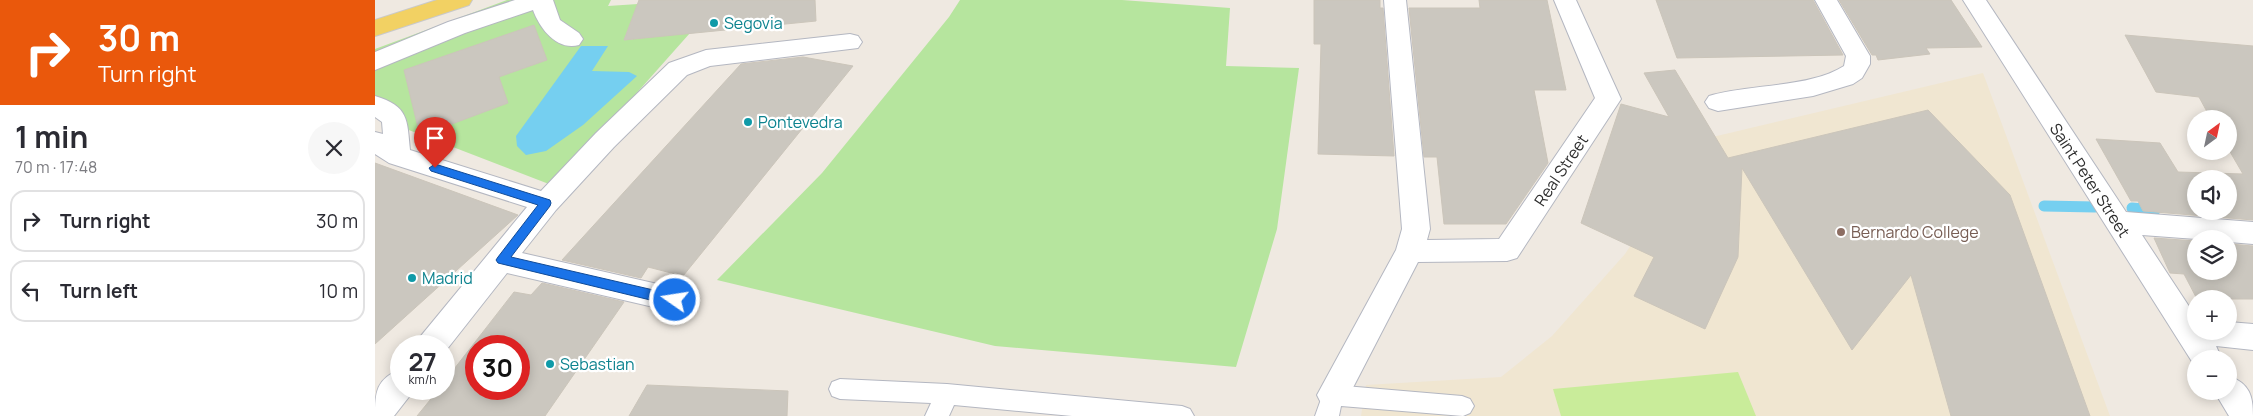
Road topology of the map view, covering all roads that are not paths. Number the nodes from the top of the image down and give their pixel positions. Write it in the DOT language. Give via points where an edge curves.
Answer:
graph roads {
  1 [pos="461,0"];
  2 [pos="542,0"];
  3 [pos="1395,0"];
  4 [pos="1565,0"];
  5 [pos="1826,0"];
  6 [pos="1974,0"];
  7 [pos="375,28"];
  8 [pos="571,39"];
  9 [pos="850,42"];
  10 [pos="375,62"];
  11 [pos="1718,102"];
  12 [pos="375,105"];
  13 [pos="375,141"];
  14 [pos="398,156"];
  15 [pos="546,203"];
  16 [pos="2117,222"];
  17 [pos="2253,233"];
  18 [pos="1410,251"];
  19 [pos="502,260"];
  20 [pos="675,300"];
  21 [pos="2187,331"];
  22 [pos="440,335"];
  23 [pos="2237,336"];
  24 [pos="2253,337"];
  25 [pos="840,388"];
  26 [pos="947,394"];
  27 [pos="390,397"];
  28 [pos="2236,400"];
  29 [pos="1330,406"];
  30 [pos="1462,406"];
  31 [pos="375,415"];
  32 [pos="937,416"];
  33 [pos="1182,416"];
  34 [pos="2247,416"];
  1 -- 7 [label="main road"];
  2 -- 8 [label="street" via="556,31"];
  2 -- 10 [label="street" via="484,18"];
  3 -- 18 [label="street" via="1417,229"];
  4 -- 18 [label="street, Real Street" via="1609,99 1507,250"];
  5 -- 11 [label="street" via="1858,56 1853,72 1813,87"];
  6 -- 16 [label="street, Saint Peter Street"];
  9 -- 15 [label="street" via="706,58 678,70 605,140"];
  12 -- 14 [label="street" via="394,118"];
  13 -- 14 [label="street"];
  14 -- 15 [label="street"];
  15 -- 19 [label="street"];
  16 -- 17 [label="street"];
  16 -- 21 [label="street, Saint Peter Street"];
  18 -- 29 [label="street"];
  19 -- 20 [label="street"];
  19 -- 22 [label="street"];
  23 -- 24 [label="street"];
  25 -- 26 [label="lane"];
  26 -- 32 [label="lane"];
  26 -- 33 [label="lane"];
  27 -- 31 [label="street"];
  28 -- 34 [label="street"];
  29 -- 30 [label="lane"];
}
